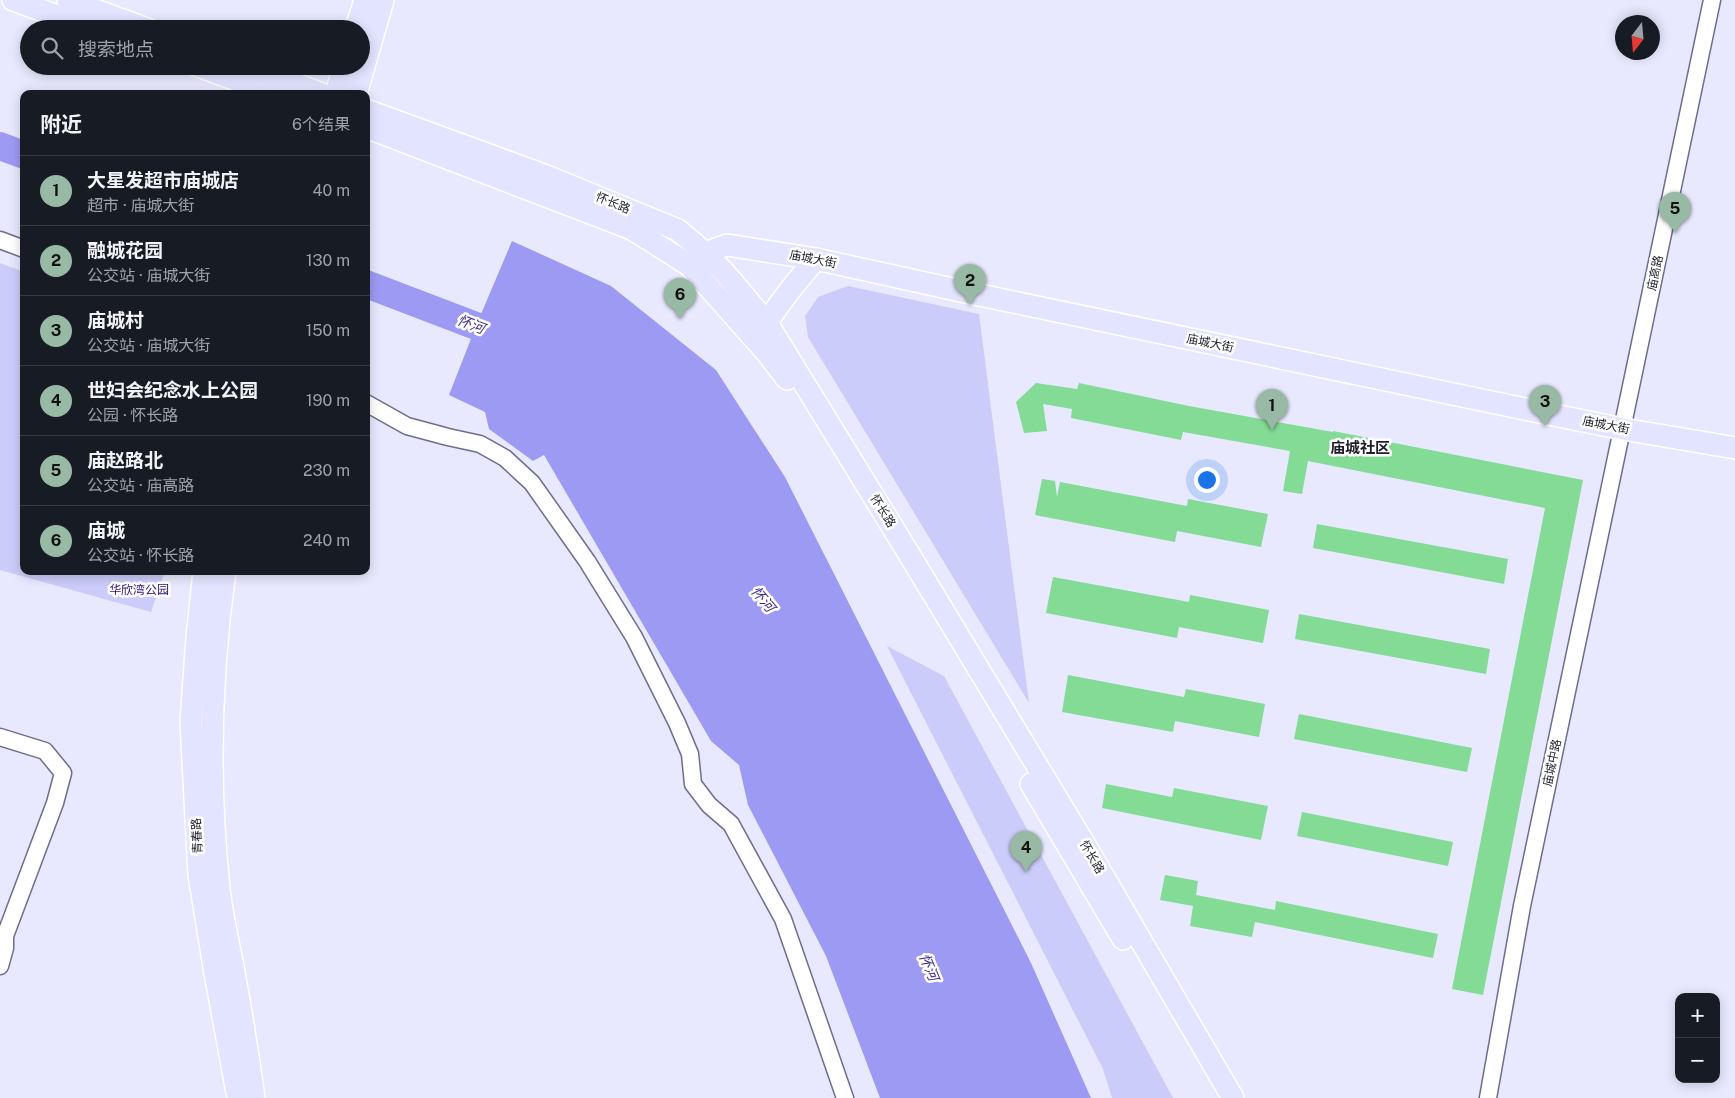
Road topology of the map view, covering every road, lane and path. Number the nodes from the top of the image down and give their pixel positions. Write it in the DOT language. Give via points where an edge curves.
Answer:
graph roads {
  1 [pos="13,0"];
  2 [pos="68,0"];
  3 [pos="365,0"];
  4 [pos="383,0"];
  5 [pos="1712,0"];
  6 [pos="68,20"];
  7 [pos="122,20"];
  8 [pos="359,20"];
  9 [pos="370,45"];
  10 [pos="223,75"];
  11 [pos="272,75"];
  12 [pos="341,75"];
  13 [pos="361,75"];
  14 [pos="264,90"];
  15 [pos="312,90"];
  16 [pos="337,90"];
  17 [pos="357,90"];
  18 [pos="370,111"];
  19 [pos="370,129"];
  20 [pos="0,240"];
  21 [pos="20,248"];
  22 [pos="697,259"];
  23 [pos="816,259"];
  24 [pos="762,332"];
  25 [pos="370,405"];
  26 [pos="1622,429"];
  27 [pos="1735,448"];
  28 [pos="204,575"];
  29 [pos="224,575"];
  30 [pos="0,737"];
  31 [pos="0,966"];
  32 [pos="238,1098"];
  33 [pos="254,1098"];
  34 [pos="845,1098"];
  35 [pos="1217,1098"];
  36 [pos="1233,1098"];
  37 [pos="1488,1098"];
  1 -- 6 [label="main road"];
  2 -- 7 [label="main road"];
  3 -- 8 [label="main road"];
  4 -- 9 [label="main road"];
  5 -- 26 [label="street, 庙高路"];
  10 -- 14 [label="main road"];
  11 -- 15 [label="main road"];
  12 -- 16 [label="main road"];
  13 -- 17 [label="main road"];
  18 -- 22 [label="main road, 怀长路" via="544,174 678,230"];
  19 -- 22 [label="main road, 怀长路" via="632,229 664,248"];
  20 -- 21 [label="street"];
  22 -- 23 [label="main road, 庙城大街" via="727,244"];
  22 -- 24 [label="main road, 怀长路"];
  23 -- 24 [label="main road"];
  23 -- 26 [label="main road, 庙城大街"];
  24 -- 35 [label="main road, 怀长路" via="779,367 872,516"];
  24 -- 36 [label="main road, 怀长路" via="914,562"];
  25 -- 34 [label="street" via="407,426 480,444 505,458 532,483 587,561 634,637 677,723 690,754 693,784 709,805 731,824 783,919"];
  26 -- 27 [label="main road, 庙城大街"];
  26 -- 37 [label="street, 庙城中路" via="1522,906"];
  28 -- 32 [label="main road, 青春路" via="191,722 199,875"];
  29 -- 33 [label="main road, 青春路" via="212,711 212,798 219,890"];
  30 -- 31 [label="street" via="46,751 63,773 55,803 5,936"];
}
